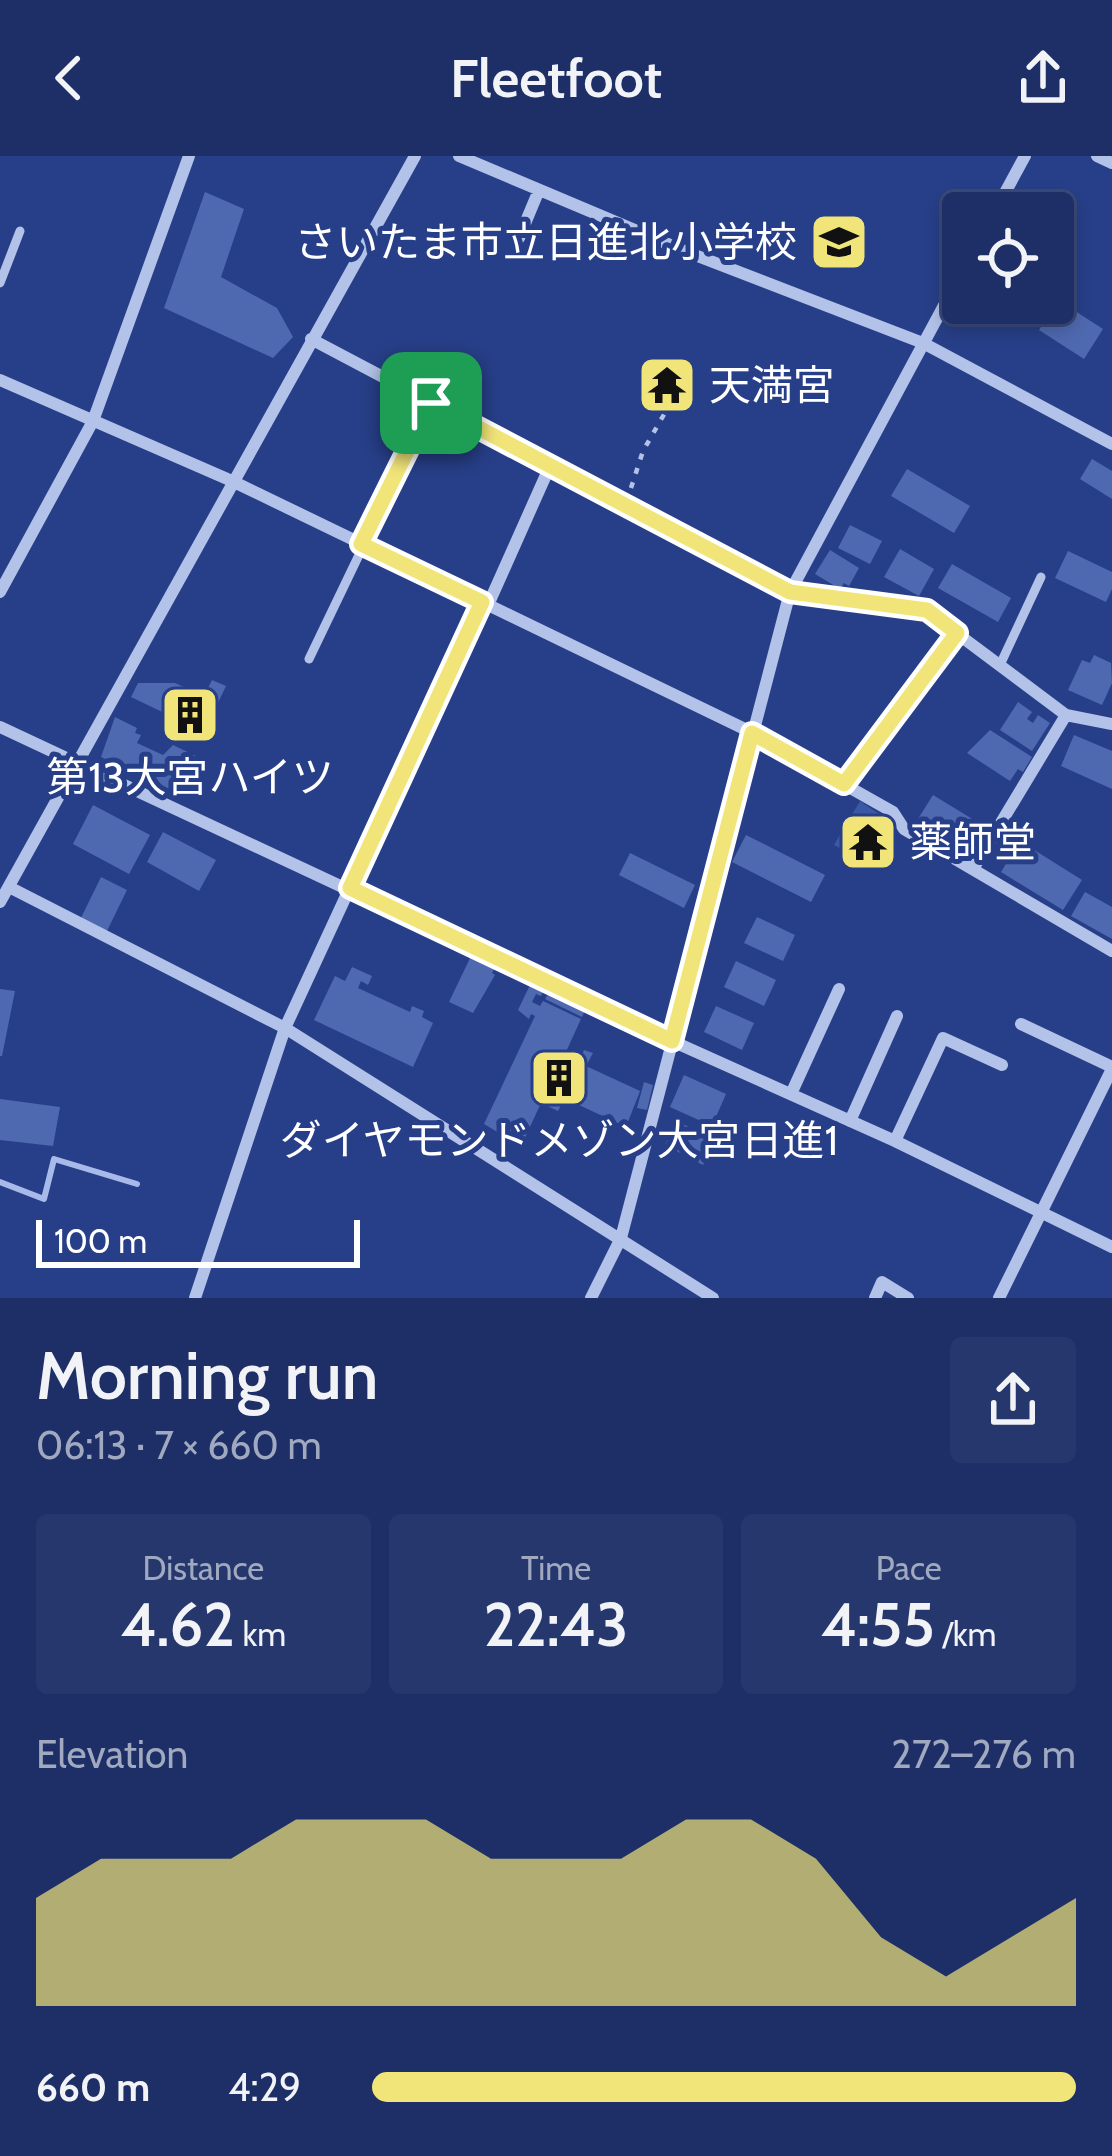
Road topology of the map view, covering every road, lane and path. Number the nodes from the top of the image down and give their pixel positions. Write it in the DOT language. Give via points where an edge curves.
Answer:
graph roads {
  1 [pos="189,156"];
  2 [pos="415,156"];
  3 [pos="459,156"];
  4 [pos="1025,156"];
  5 [pos="1097,156"];
  6 [pos="1112,163"];
  7 [pos="539,190"];
  8 [pos="1005,192"];
  9 [pos="20,231"];
  10 [pos="519,238"];
  11 [pos="0,283"];
  12 [pos="942,309"];
  13 [pos="311,339"];
  14 [pos="923,344"];
  15 [pos="0,380"];
  16 [pos="431,403"];
  17 [pos="666,412"];
  18 [pos="93,421"];
  19 [pos="1112,444"];
  20 [pos="550,466"];
  21 [pos="232,482"];
  22 [pos="626,505"];
  23 [pos="361,544"];
  24 [pos="1041,578"];
  25 [pos="0,592"];
  26 [pos="790,592"];
  27 [pos="485,603"];
  28 [pos="957,633"];
  29 [pos="309,659"];
  30 [pos="1000,665"];
  31 [pos="1066,715"];
  32 [pos="1112,724"];
  33 [pos="0,727"];
  34 [pos="752,733"];
  35 [pos="77,761"];
  36 [pos="844,784"];
  37 [pos="973,869"];
  38 [pos="9,887"];
  39 [pos="350,888"];
  40 [pos="0,902"];
  41 [pos="1112,951"];
  42 [pos="839,989"];
  43 [pos="897,1016"];
  44 [pos="1021,1024"];
  45 [pos="285,1028"];
  46 [pos="672,1041"];
  47 [pos="1002,1065"];
  48 [pos="1112,1068"];
  49 [pos="791,1094"];
  50 [pos="850,1120"];
  51 [pos="895,1141"];
  52 [pos="1040,1213"];
  53 [pos="621,1238"];
  54 [pos="1112,1247"];
  55 [pos="195,1298"];
  56 [pos="592,1298"];
  57 [pos="713,1298"];
  58 [pos="875,1298"];
  59 [pos="908,1298"];
  60 [pos="999,1298"];
  1 -- 18 [label="street"];
  2 -- 13 [label="street"];
  3 -- 7 [label="street"];
  4 -- 8 [label="street"];
  5 -- 6 [label="street"];
  7 -- 10 [label="street"];
  7 -- 14 [label="street"];
  9 -- 11 [label="lane"];
  12 -- 14 [label="street"];
  13 -- 16 [label="street"];
  13 -- 21 [label="street"];
  14 -- 19 [label="street"];
  14 -- 26 [label="street"];
  15 -- 18 [label="street"];
  16 -- 20 [label="street"];
  16 -- 23 [label="lane"];
  17 -- 22 [label="path"];
  18 -- 21 [label="street"];
  18 -- 25 [label="street"];
  20 -- 22 [label="street"];
  20 -- 27 [label="street"];
  21 -- 23 [label="street"];
  21 -- 35 [label="street"];
  22 -- 26 [label="street"];
  23 -- 27 [label="street"];
  23 -- 29 [label="lane"];
  24 -- 30 [label="lane"];
  26 -- 28 [label="street" via="927,610"];
  26 -- 34 [label="street"];
  27 -- 34 [label="street"];
  27 -- 39 [label="street"];
  28 -- 30 [label="street"];
  28 -- 36 [label="lane"];
  30 -- 31 [label="street"];
  31 -- 32 [label="street"];
  31 -- 37 [label="street"];
  33 -- 35 [label="street"];
  34 -- 36 [label="street"];
  34 -- 46 [label="street"];
  35 -- 38 [label="street"];
  35 -- 39 [label="street"];
  36 -- 37 [label="street"];
  37 -- 41 [label="street"];
  38 -- 40 [label="street"];
  38 -- 45 [label="street"];
  39 -- 45 [label="street"];
  39 -- 46 [label="street"];
  42 -- 49 [label="street"];
  43 -- 50 [label="street"];
  44 -- 48 [label="street"];
  45 -- 53 [label="street"];
  45 -- 55 [label="street"];
  46 -- 49 [label="street"];
  46 -- 53 [label="street"];
  47 -- 51 [label="street" via="943,1038"];
  48 -- 52 [label="street"];
  49 -- 50 [label="street"];
  50 -- 51 [label="street"];
  51 -- 52 [label="street"];
  52 -- 54 [label="street"];
  52 -- 60 [label="street"];
  53 -- 56 [label="street"];
  53 -- 57 [label="street"];
  58 -- 59 [label="street" via="882,1282"];
}
